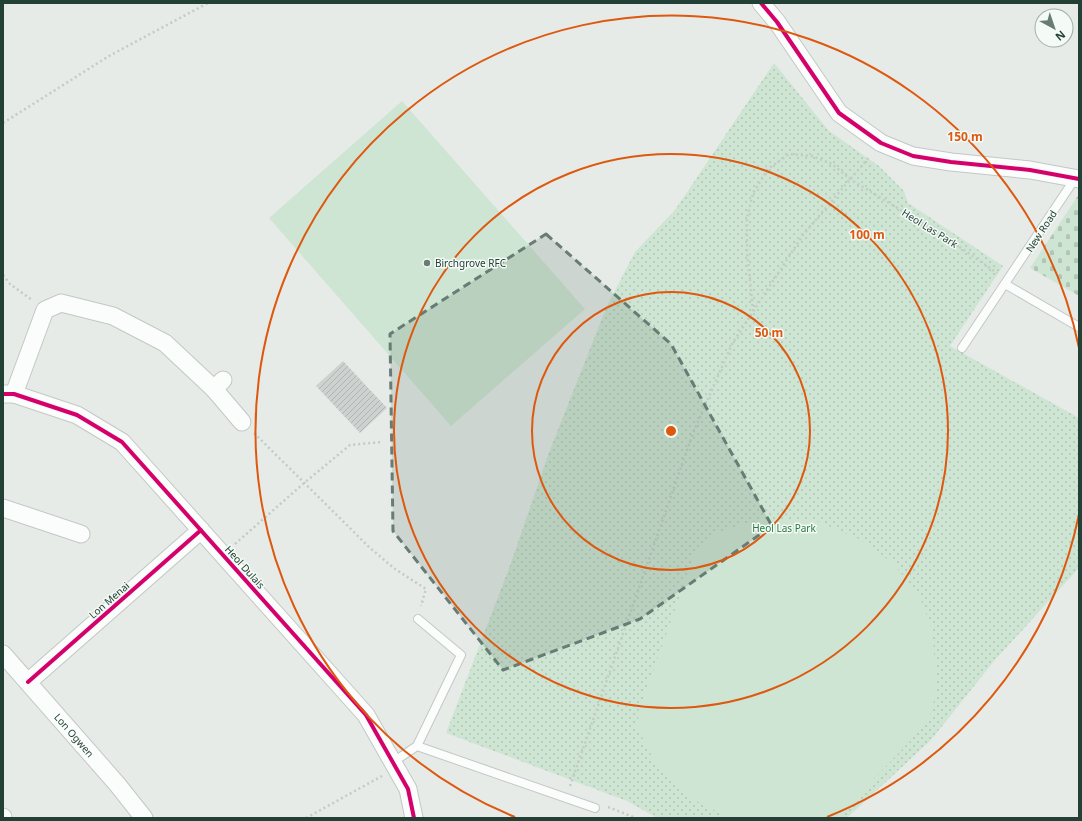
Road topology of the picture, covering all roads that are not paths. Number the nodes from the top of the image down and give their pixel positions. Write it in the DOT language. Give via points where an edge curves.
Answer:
graph roads {
  1 [pos="761,3"];
  2 [pos="1077,178"];
  3 [pos="1006,282"];
  4 [pos="1079,327"];
  5 [pos="962,348"];
  6 [pos="9,394"];
  7 [pos="242,422"];
  8 [pos="3,508"];
  9 [pos="201,530"];
  10 [pos="81,534"];
  11 [pos="418,619"];
  12 [pos="3,654"];
  13 [pos="28,682"];
  14 [pos="417,746"];
  15 [pos="394,765"];
  16 [pos="594,808"];
  17 [pos="144,818"];
  18 [pos="414,818"];
  1 -- 2 [label="street" via="839,113 881,143 913,156"];
  2 -- 3 [label="lane, New Road"];
  3 -- 4 [label="lane"];
  3 -- 5 [label="lane, New Road"];
  6 -- 7 [label="street" via="45,310 61,303 113,316 165,343 219,384"];
  6 -- 9 [label="street, Heol Dulais" via="77,415 122,442"];
  8 -- 10 [label="street"];
  9 -- 13 [label="street, Lon Menai"];
  9 -- 15 [label="street, Heol Dulais" via="366,715"];
  11 -- 14 [label="lane" via="461,655"];
  12 -- 13 [label="street, Lon Ogwen"];
  13 -- 17 [label="street, Lon Ogwen"];
  14 -- 15 [label="lane"];
  14 -- 16 [label="lane"];
  15 -- 18 [label="street, Heol Dulais" via="408,789"];
}
